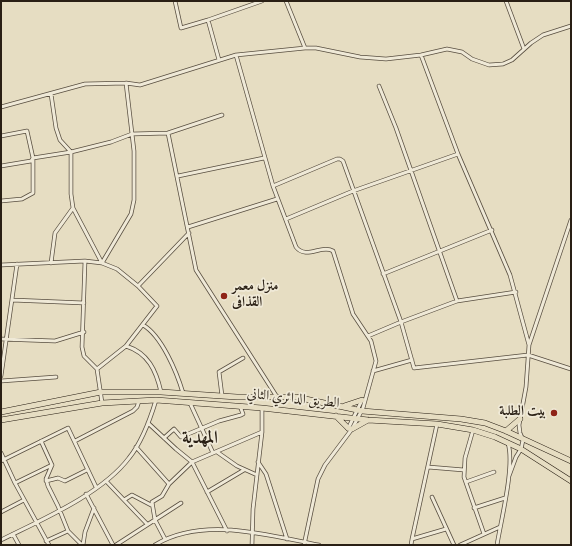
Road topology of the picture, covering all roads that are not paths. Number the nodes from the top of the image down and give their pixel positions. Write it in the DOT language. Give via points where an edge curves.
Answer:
graph roads {
  1 [pos="175,1"];
  2 [pos="262,1"];
  3 [pos="286,1"];
  4 [pos="506,1"];
  5 [pos="208,20"];
  6 [pos="571,26"];
  7 [pos="305,48"];
  8 [pos="524,49"];
  9 [pos="236,55"];
  10 [pos="421,55"];
  11 [pos="219,60"];
  12 [pos="126,83"];
  13 [pos="379,86"];
  14 [pos="51,94"];
  15 [pos="1,107"];
  16 [pos="222,115"];
  17 [pos="168,133"];
  18 [pos="132,134"];
  19 [pos="1,136"];
  20 [pos="71,152"];
  21 [pos="458,154"];
  22 [pos="264,158"];
  23 [pos="33,159"];
  24 [pos="1,166"];
  25 [pos="411,169"];
  26 [pos="178,176"];
  27 [pos="272,186"];
  28 [pos="353,191"];
  29 [pos="277,199"];
  30 [pos="1,201"];
  31 [pos="73,208"];
  32 [pos="286,219"];
  33 [pos="571,220"];
  34 [pos="188,227"];
  35 [pos="492,230"];
  36 [pos="189,233"];
  37 [pos="439,251"];
  38 [pos="85,262"];
  39 [pos="51,263"];
  40 [pos="102,263"];
  41 [pos="17,264"];
  42 [pos="1,265"];
  43 [pos="383,274"];
  44 [pos="138,286"];
  45 [pos="516,292"];
  46 [pos="12,300"];
  47 [pos="457,301"];
  48 [pos="84,303"];
  49 [pos="401,322"];
  50 [pos="143,325"];
  51 [pos="84,332"];
  52 [pos="368,336"];
  53 [pos="1,339"];
  54 [pos="7,340"];
  55 [pos="530,345"];
  56 [pos="126,346"];
  57 [pos="528,355"];
  58 [pos="243,358"];
  59 [pos="412,360"];
  60 [pos="97,369"];
  61 [pos="571,369"];
  62 [pos="373,371"];
  63 [pos="1,376"];
  64 [pos="56,377"];
  65 [pos="1,381"];
  66 [pos="101,392"];
  67 [pos="161,392"];
  68 [pos="183,393"];
  69 [pos="366,395"];
  70 [pos="222,396"];
  71 [pos="277,397"];
  72 [pos="139,400"];
  73 [pos="156,400"];
  74 [pos="362,400"];
  75 [pos="102,402"];
  76 [pos="190,403"];
  77 [pos="240,406"];
  78 [pos="342,407"];
  79 [pos="262,408"];
  80 [pos="360,410"];
  81 [pos="1,412"];
  82 [pos="336,416"];
  83 [pos="355,418"];
  84 [pos="520,419"];
  85 [pos="1,420"];
  86 [pos="368,420"];
  87 [pos="148,423"];
  88 [pos="437,424"];
  89 [pos="202,428"];
  90 [pos="349,430"];
  91 [pos="473,430"];
  92 [pos="506,431"];
  93 [pos="262,432"];
  94 [pos="164,438"];
  95 [pos="523,440"];
  96 [pos="41,441"];
  97 [pos="75,441"];
  98 [pos="508,443"];
  99 [pos="136,447"];
  100 [pos="521,449"];
  101 [pos="217,452"];
  102 [pos="1,453"];
  103 [pos="213,453"];
  104 [pos="3,460"];
  105 [pos="192,462"];
  106 [pos="258,462"];
  107 [pos="571,462"];
  108 [pos="52,465"];
  109 [pos="428,467"];
  110 [pos="87,470"];
  111 [pos="244,470"];
  112 [pos="464,470"];
  113 [pos="494,472"];
  114 [pos="257,475"];
  115 [pos="509,476"];
  116 [pos="46,481"];
  117 [pos="106,481"];
  118 [pos="571,481"];
  119 [pos="466,482"];
  120 [pos="15,483"];
  121 [pos="169,484"];
  122 [pos="96,487"];
  123 [pos="207,492"];
  124 [pos="86,494"];
  125 [pos="432,497"];
  126 [pos="505,498"];
  127 [pos="24,500"];
  128 [pos="124,500"];
  129 [pos="181,503"];
  130 [pos="151,505"];
  131 [pos="94,508"];
  132 [pos="474,508"];
  133 [pos="59,510"];
  134 [pos="1,512"];
  135 [pos="155,520"];
  136 [pos="36,522"];
  137 [pos="147,524"];
  138 [pos="500,527"];
  139 [pos="446,529"];
  140 [pos="68,531"];
  141 [pos="227,531"];
  142 [pos="252,533"];
  143 [pos="13,534"];
  144 [pos="484,534"];
  145 [pos="165,539"];
  146 [pos="287,539"];
  147 [pos="412,539"];
  148 [pos="1,540"];
  149 [pos="46,541"];
  150 [pos="252,544"];
  151 [pos="305,544"];
  152 [pos="19,545"];
  153 [pos="49,545"];
  154 [pos="83,545"];
  155 [pos="113,545"];
  156 [pos="116,545"];
  157 [pos="155,545"];
  158 [pos="248,545"];
  159 [pos="319,545"];
  160 [pos="411,545"];
  161 [pos="454,545"];
  162 [pos="460,545"];
  163 [pos="497,545"];
  1 -- 5 [label="street" via="181,28"];
  2 -- 5 [label="street"];
  3 -- 7 [label="street"];
  4 -- 8 [label="street"];
  5 -- 11 [label="street"];
  6 -- 8 [label="street" via="543,35"];
  7 -- 9 [label="street"];
  7 -- 10 [label="street" via="375,59"];
  8 -- 10 [label="street" via="512,60 496,65 478,62 455,49 447,48"];
  9 -- 11 [label="street"];
  9 -- 22 [label="street"];
  10 -- 21 [label="street"];
  11 -- 12 [label="street" via="140,84"];
  12 -- 14 [label="street" via="85,84"];
  12 -- 18 [label="street"];
  13 -- 25 [label="street"];
  14 -- 15 [label="street"];
  14 -- 20 [label="street" via="60,140"];
  16 -- 17 [label="street"];
  17 -- 18 [label="street"];
  17 -- 26 [label="street"];
  18 -- 20 [label="street"];
  18 -- 40 [label="street" via="133,208"];
  19 -- 23 [label="street" via="27,131"];
  20 -- 23 [label="street"];
  20 -- 31 [label="street"];
  21 -- 25 [label="street"];
  21 -- 35 [label="street"];
  22 -- 26 [label="street"];
  22 -- 27 [label="street"];
  23 -- 24 [label="street"];
  23 -- 30 [label="street" via="33,193 22,199"];
  25 -- 28 [label="street"];
  25 -- 37 [label="street"];
  26 -- 34 [label="street"];
  27 -- 28 [label="street" via="340,159 343,160"];
  27 -- 29 [label="street"];
  28 -- 32 [label="street"];
  28 -- 43 [label="street"];
  29 -- 32 [label="street"];
  29 -- 34 [label="street"];
  31 -- 39 [label="street" via="56,233"];
  31 -- 40 [label="street"];
  32 -- 52 [label="street" via="300,252 328,249 333,251 353,314"];
  33 -- 55 [label="street"];
  34 -- 36 [label="street"];
  35 -- 37 [label="street"];
  35 -- 45 [label="street"];
  36 -- 44 [label="street"];
  36 -- 71 [label="street" via="196,270"];
  37 -- 43 [label="street"];
  37 -- 47 [label="street"];
  38 -- 39 [label="street"];
  38 -- 40 [label="street"];
  38 -- 48 [label="street"];
  39 -- 41 [label="street"];
  40 -- 44 [label="street" via="117,269"];
  41 -- 42 [label="street"];
  41 -- 46 [label="street"];
  43 -- 49 [label="street"];
  44 -- 50 [label="street" via="157,306"];
  45 -- 47 [label="street"];
  45 -- 55 [label="street"];
  46 -- 48 [label="street"];
  46 -- 54 [label="street"];
  47 -- 49 [label="street"];
  48 -- 51 [label="street"];
  49 -- 52 [label="street"];
  49 -- 59 [label="street"];
  50 -- 56 [label="street"];
  50 -- 68 [label="street" via="155,335 176,372"];
  51 -- 54 [label="street" via="55,341"];
  51 -- 60 [label="street" via="83,353"];
  52 -- 62 [label="street" via="376,356"];
  53 -- 54 [label="street"];
  54 -- 63 [label="street"];
  55 -- 57 [label="street"];
  56 -- 60 [label="street"];
  56 -- 67 [label="street" via="140,351 146,358"];
  57 -- 59 [label="street" via="416,368"];
  57 -- 61 [label="street"];
  57 -- 84 [label="street"];
  58 -- 70 [label="street" via="219,372"];
  59 -- 62 [label="street"];
  60 -- 66 [label="street"];
  62 -- 69 [label="street"];
  64 -- 65 [label="street"];
  66 -- 67 [label="main road, الطريق الدائري الثاني"];
  66 -- 75 [label="street"];
  66 -- 81 [label="main road, الطريق الدائري الثاني"];
  67 -- 68 [label="main road, الطريق الدائري الثاني"];
  68 -- 70 [label="main road, الطريق الدائري الثاني"];
  69 -- 74 [label="street"];
  69 -- 80 [label="street"];
  70 -- 71 [label="main road, الطريق الدائري الثاني"];
  71 -- 78 [label="main road, الطريق الدائري الثاني" via="296,397"];
  72 -- 73 [label="main road, الطريق الدائري الثاني"];
  72 -- 75 [label="main road, الطريق الدائري الثاني"];
  72 -- 97 [label="street" via="137,408 133,411"];
  73 -- 76 [label="main road, الطريق الدائري الثاني"];
  73 -- 87 [label="street"];
  74 -- 78 [label="main road"];
  74 -- 80 [label="street"];
  75 -- 85 [label="main road, الطريق الدائري الثاني"];
  76 -- 77 [label="main road, الطريق الدائري الثاني"];
  76 -- 89 [label="street"];
  77 -- 79 [label="main road, الطريق الدائري الثاني"];
  77 -- 89 [label="street" via="241,416"];
  78 -- 80 [label="main road, الطريق الدائري الثاني"];
  79 -- 82 [label="main road, الطريق الدائري الثاني"];
  79 -- 93 [label="street"];
  80 -- 83 [label="street"];
  80 -- 92 [label="main road, الطريق الدائري الثاني" via="461,419 485,423"];
  82 -- 83 [label="main road, الطريق الدائري الثاني"];
  82 -- 90 [label="main road"];
  83 -- 86 [label="main road, الطريق الدائري الثاني"];
  83 -- 90 [label="street"];
  84 -- 92 [label="main road"];
  84 -- 95 [label="street"];
  86 -- 88 [label="main road, الطريق الدائري الثاني"];
  86 -- 90 [label="main road"];
  87 -- 94 [label="street"];
  87 -- 99 [label="street"];
  88 -- 91 [label="main road, الطريق الدائري الثاني"];
  88 -- 109 [label="street"];
  89 -- 94 [label="street" via="181,437 174,429"];
  89 -- 103 [label="street"];
  90 -- 151 [label="street" via="318,479"];
  91 -- 98 [label="main road, الطريق الدائري الثاني"];
  91 -- 112 [label="street"];
  92 -- 95 [label="main road, الطريق الدائري الثاني"];
  93 -- 101 [label="street"];
  93 -- 106 [label="street"];
  94 -- 105 [label="street"];
  95 -- 100 [label="street"];
  95 -- 107 [label="main road, الطريق الدائري الثاني"];
  96 -- 97 [label="street" via="68,428"];
  96 -- 104 [label="street"];
  96 -- 108 [label="street"];
  97 -- 110 [label="street"];
  98 -- 100 [label="main road, الطريق الدائري الثاني"];
  98 -- 115 [label="street"];
  99 -- 117 [label="street" via="124,465"];
  99 -- 121 [label="street"];
  100 -- 115 [label="street"];
  100 -- 118 [label="main road, الطريق الدائري الثاني"];
  101 -- 103 [label="street"];
  101 -- 111 [label="street"];
  102 -- 104 [label="street"];
  103 -- 105 [label="street"];
  104 -- 120 [label="street"];
  105 -- 121 [label="street"];
  105 -- 123 [label="street"];
  106 -- 114 [label="street"];
  106 -- 146 [label="street" via="266,474"];
  108 -- 116 [label="street"];
  108 -- 120 [label="street"];
  109 -- 112 [label="street"];
  109 -- 147 [label="street"];
  110 -- 116 [label="street" via="65,481 58,478"];
  110 -- 122 [label="street"];
  111 -- 114 [label="street"];
  111 -- 123 [label="street"];
  112 -- 119 [label="street"];
  113 -- 119 [label="street"];
  114 -- 142 [label="street"];
  115 -- 126 [label="street"];
  116 -- 133 [label="street"];
  117 -- 122 [label="street"];
  117 -- 128 [label="street"];
  119 -- 132 [label="street"];
  120 -- 127 [label="street"];
  121 -- 130 [label="street" via="162,496"];
  122 -- 124 [label="street"];
  123 -- 141 [label="street"];
  124 -- 131 [label="street"];
  124 -- 133 [label="street"];
  125 -- 139 [label="street"];
  126 -- 132 [label="street"];
  126 -- 138 [label="street"];
  127 -- 134 [label="street"];
  127 -- 136 [label="street"];
  128 -- 130 [label="street" via="134,495"];
  128 -- 137 [label="street"];
  129 -- 135 [label="street"];
  130 -- 135 [label="street"];
  131 -- 154 [label="street"];
  131 -- 155 [label="street"];
  132 -- 144 [label="street"];
  133 -- 136 [label="street"];
  133 -- 140 [label="street"];
  135 -- 137 [label="street"];
  135 -- 145 [label="street"];
  136 -- 143 [label="street"];
  136 -- 149 [label="street"];
  137 -- 156 [label="street"];
  138 -- 144 [label="street"];
  138 -- 163 [label="street"];
  139 -- 147 [label="street"];
  139 -- 161 [label="street"];
  140 -- 149 [label="street"];
  140 -- 154 [label="street"];
  141 -- 142 [label="street"];
  141 -- 145 [label="street" via="195,531"];
  142 -- 146 [label="street"];
  142 -- 150 [label="street"];
  143 -- 148 [label="street"];
  143 -- 152 [label="street"];
  144 -- 162 [label="street"];
  145 -- 157 [label="street"];
  146 -- 151 [label="street"];
  147 -- 160 [label="street"];
  149 -- 153 [label="street"];
  150 -- 158 [label="street"];
  151 -- 159 [label="street"];
}
